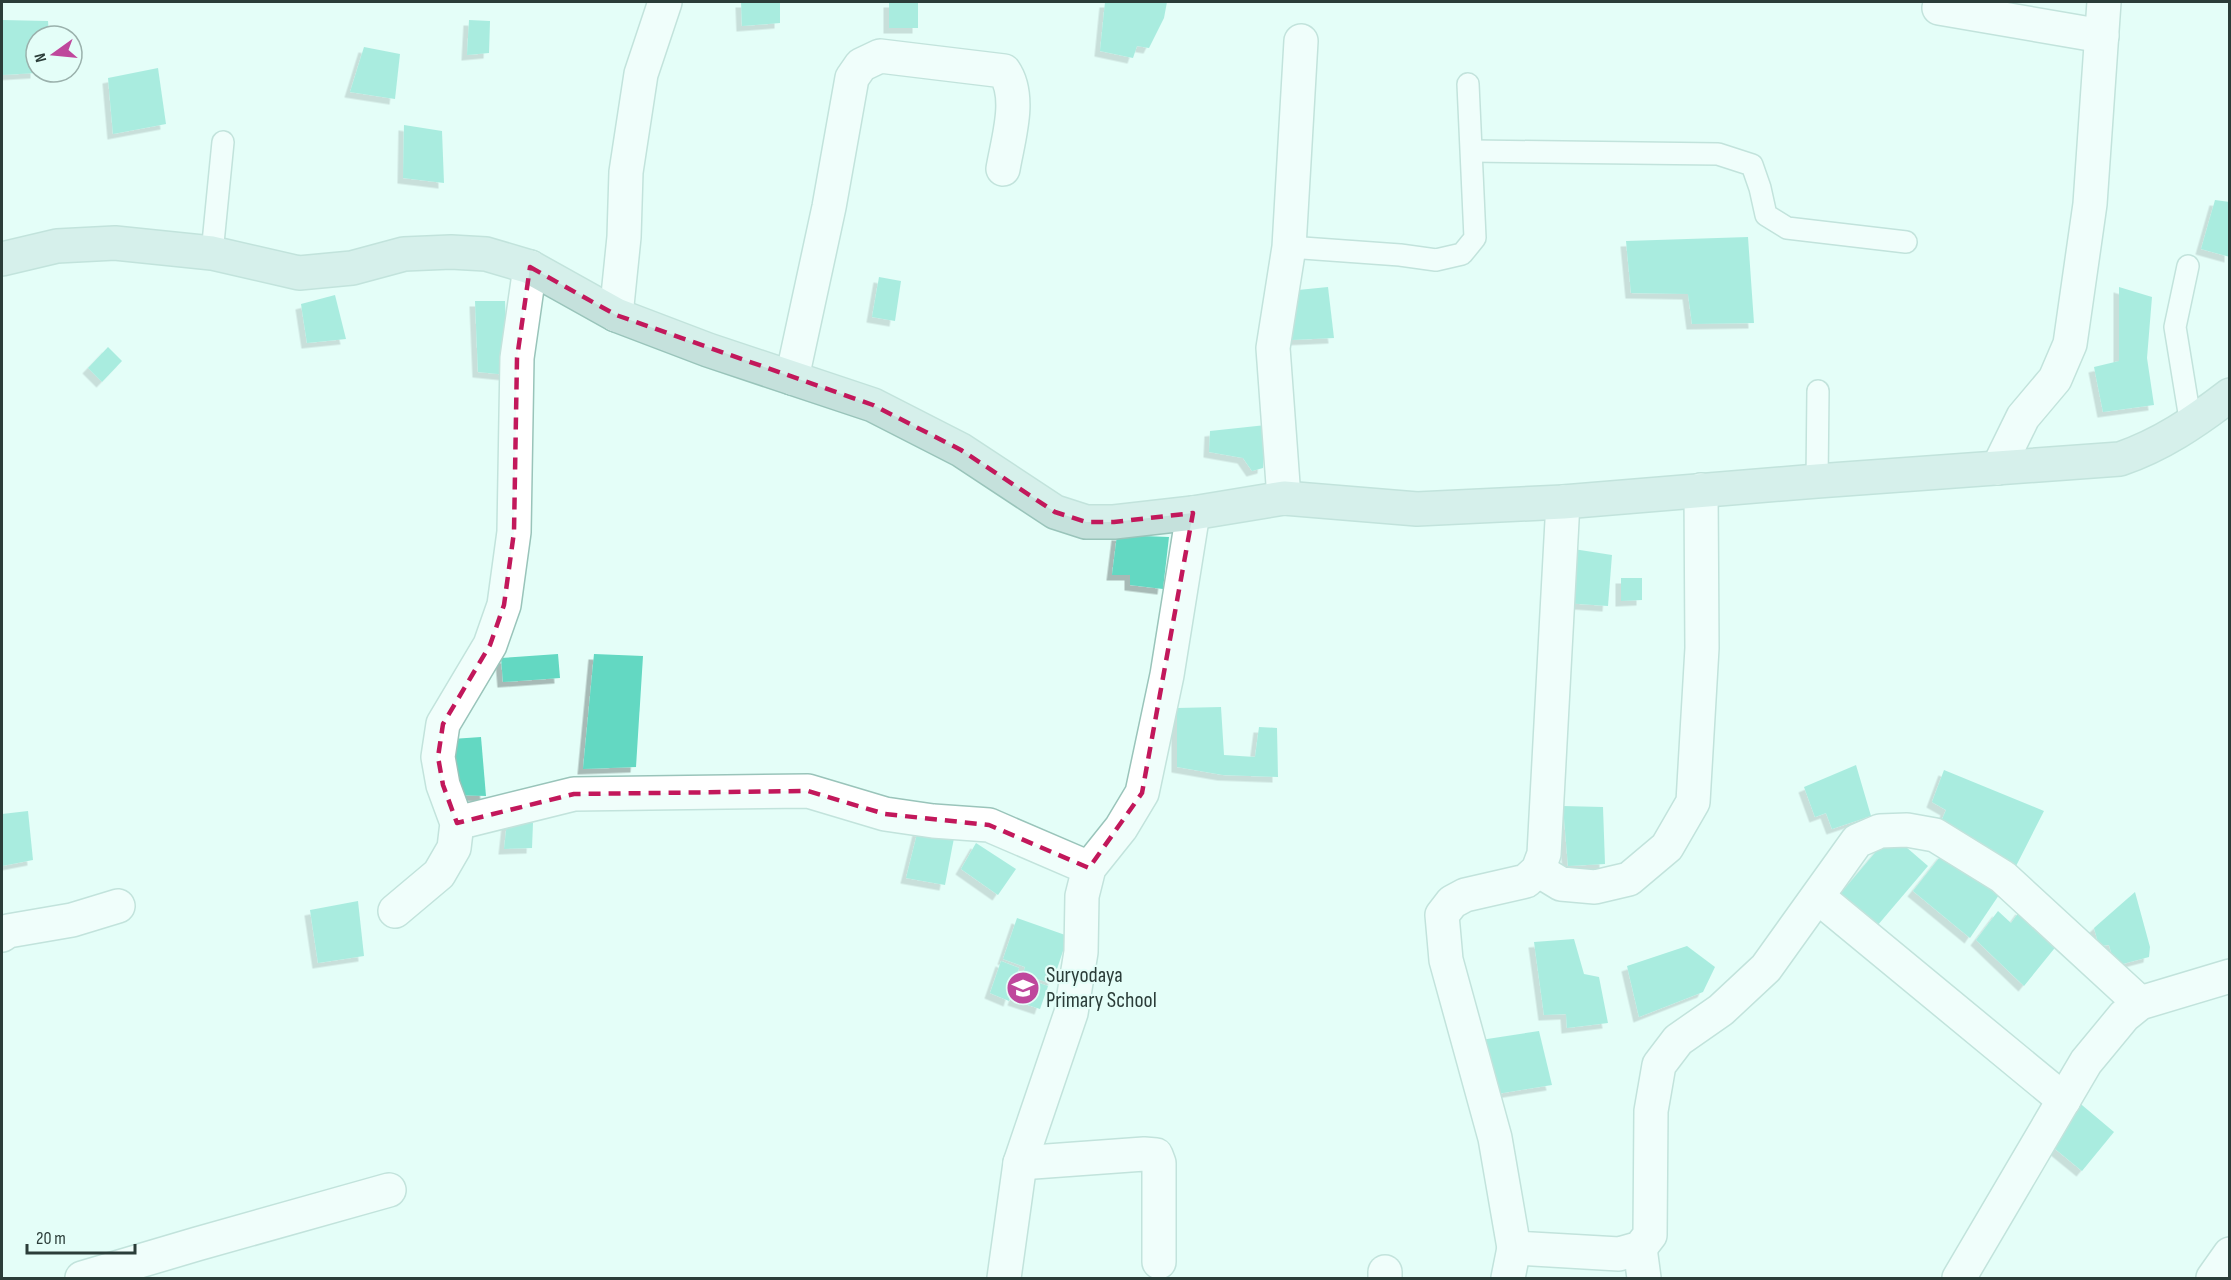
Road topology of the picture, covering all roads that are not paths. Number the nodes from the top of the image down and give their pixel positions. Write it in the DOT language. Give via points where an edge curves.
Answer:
graph roads {
  1 [pos="665,2"];
  2 [pos="2104,2"];
  3 [pos="1939,8"];
  4 [pos="2102,36"];
  5 [pos="1301,40"];
  6 [pos="1468,84"];
  7 [pos="223,142"];
  8 [pos="1473,151"];
  9 [pos="1003,169"];
  10 [pos="1906,242"];
  11 [pos="1289,247"];
  12 [pos="212,253"];
  13 [pos="2,259"];
  14 [pos="2188,266"];
  15 [pos="530,267"];
  16 [pos="616,315"];
  17 [pos="792,378"];
  18 [pos="1818,391"];
  19 [pos="2229,395"];
  20 [pos="2191,424"];
  21 [pos="1998,468"];
  22 [pos="1818,481"];
  23 [pos="1701,490"];
  24 [pos="1284,498"];
  25 [pos="1563,502"];
  26 [pos="1192,513"];
  27 [pos="458,823"];
  28 [pos="1089,868"];
  29 [pos="1538,870"];
  30 [pos="1818,897"];
  31 [pos="118,906"];
  32 [pos="395,911"];
  33 [pos="2,934"];
  34 [pos="2229,976"];
  35 [pos="2140,1003"];
  36 [pos="2064,1100"];
  37 [pos="1020,1163"];
  38 [pos="389,1190"];
  39 [pos="2229,1254"];
  40 [pos="1159,1262"];
  41 [pos="1511,1263"];
  42 [pos="1642,1263"];
  43 [pos="82,1278"];
  44 [pos="1004,1278"];
  45 [pos="1959,1278"];
  46 [pos="2213,1278"];
  1 -- 16 [label="street" via="641,74 626,172"];
  2 -- 4 [label="street"];
  3 -- 4 [label="street"];
  4 -- 21 [label="street" via="2090,204 2070,344 2055,379 2023,417"];
  5 -- 11 [label="street"];
  6 -- 8 [label="lane"];
  7 -- 12 [label="lane"];
  8 -- 10 [label="lane" via="1718,154 1752,165 1766,215 1787,228"];
  8 -- 11 [label="lane" via="1475,238 1462,254 1436,260"];
  9 -- 17 [label="street" via="1014,100 1011,81 1004,71 880,56 861,65 852,78"];
  11 -- 24 [label="street" via="1273,348"];
  12 -- 13 [label="street" via="115,243 57,246"];
  12 -- 15 [label="street" via="299,273 352,268 404,254 451,252 486,254"];
  14 -- 20 [label="lane" via="2175,327"];
  15 -- 16 [label="street"];
  15 -- 27 [label="street" via="517,358 514,532 504,605 490,645 443,724 438,757 442,785"];
  16 -- 17 [label="street"];
  17 -- 26 [label="street" via="873,405 961,450 1055,512 1086,522"];
  18 -- 22 [label="lane"];
  19 -- 20 [label="street"];
  20 -- 21 [label="street" via="2146,451 2120,459"];
  21 -- 22 [label="street"];
  22 -- 23 [label="street"];
  23 -- 25 [label="street"];
  23 -- 29 [label="street" via="1702,648 1693,801 1667,847 1629,879 1595,887 1561,884"];
  24 -- 25 [label="street" via="1417,509"];
  24 -- 26 [label="street"];
  25 -- 29 [label="street" via="1544,855"];
  26 -- 28 [label="street" via="1167,675 1142,793 1121,828"];
  27 -- 28 [label="street" via="574,794 808,791 885,814 989,825"];
  27 -- 32 [label="street" via="454,848 439,874"];
  28 -- 37 [label="street" via="1082,896 1081,952 1071,1013"];
  29 -- 41 [label="street" via="1526,881 1465,894 1442,915 1446,960 1495,1138"];
  30 -- 35 [label="street" via="1857,841 1880,831 1935,834 2003,878"];
  30 -- 36 [label="street"];
  30 -- 42 [label="street" via="1766,968 1721,1010 1678,1040 1659,1065 1651,1111 1650,1235"];
  31 -- 33 [label="street"];
  34 -- 35 [label="street"];
  35 -- 36 [label="street" via="2124,1016 2086,1062"];
  36 -- 45 [label="street"];
  37 -- 40 [label="street" via="1156,1155"];
  37 -- 44 [label="street"];
  38 -- 43 [label="street"];
  39 -- 46 [label="street"];
  41 -- 42 [label="street" via="1618,1254"];
}
